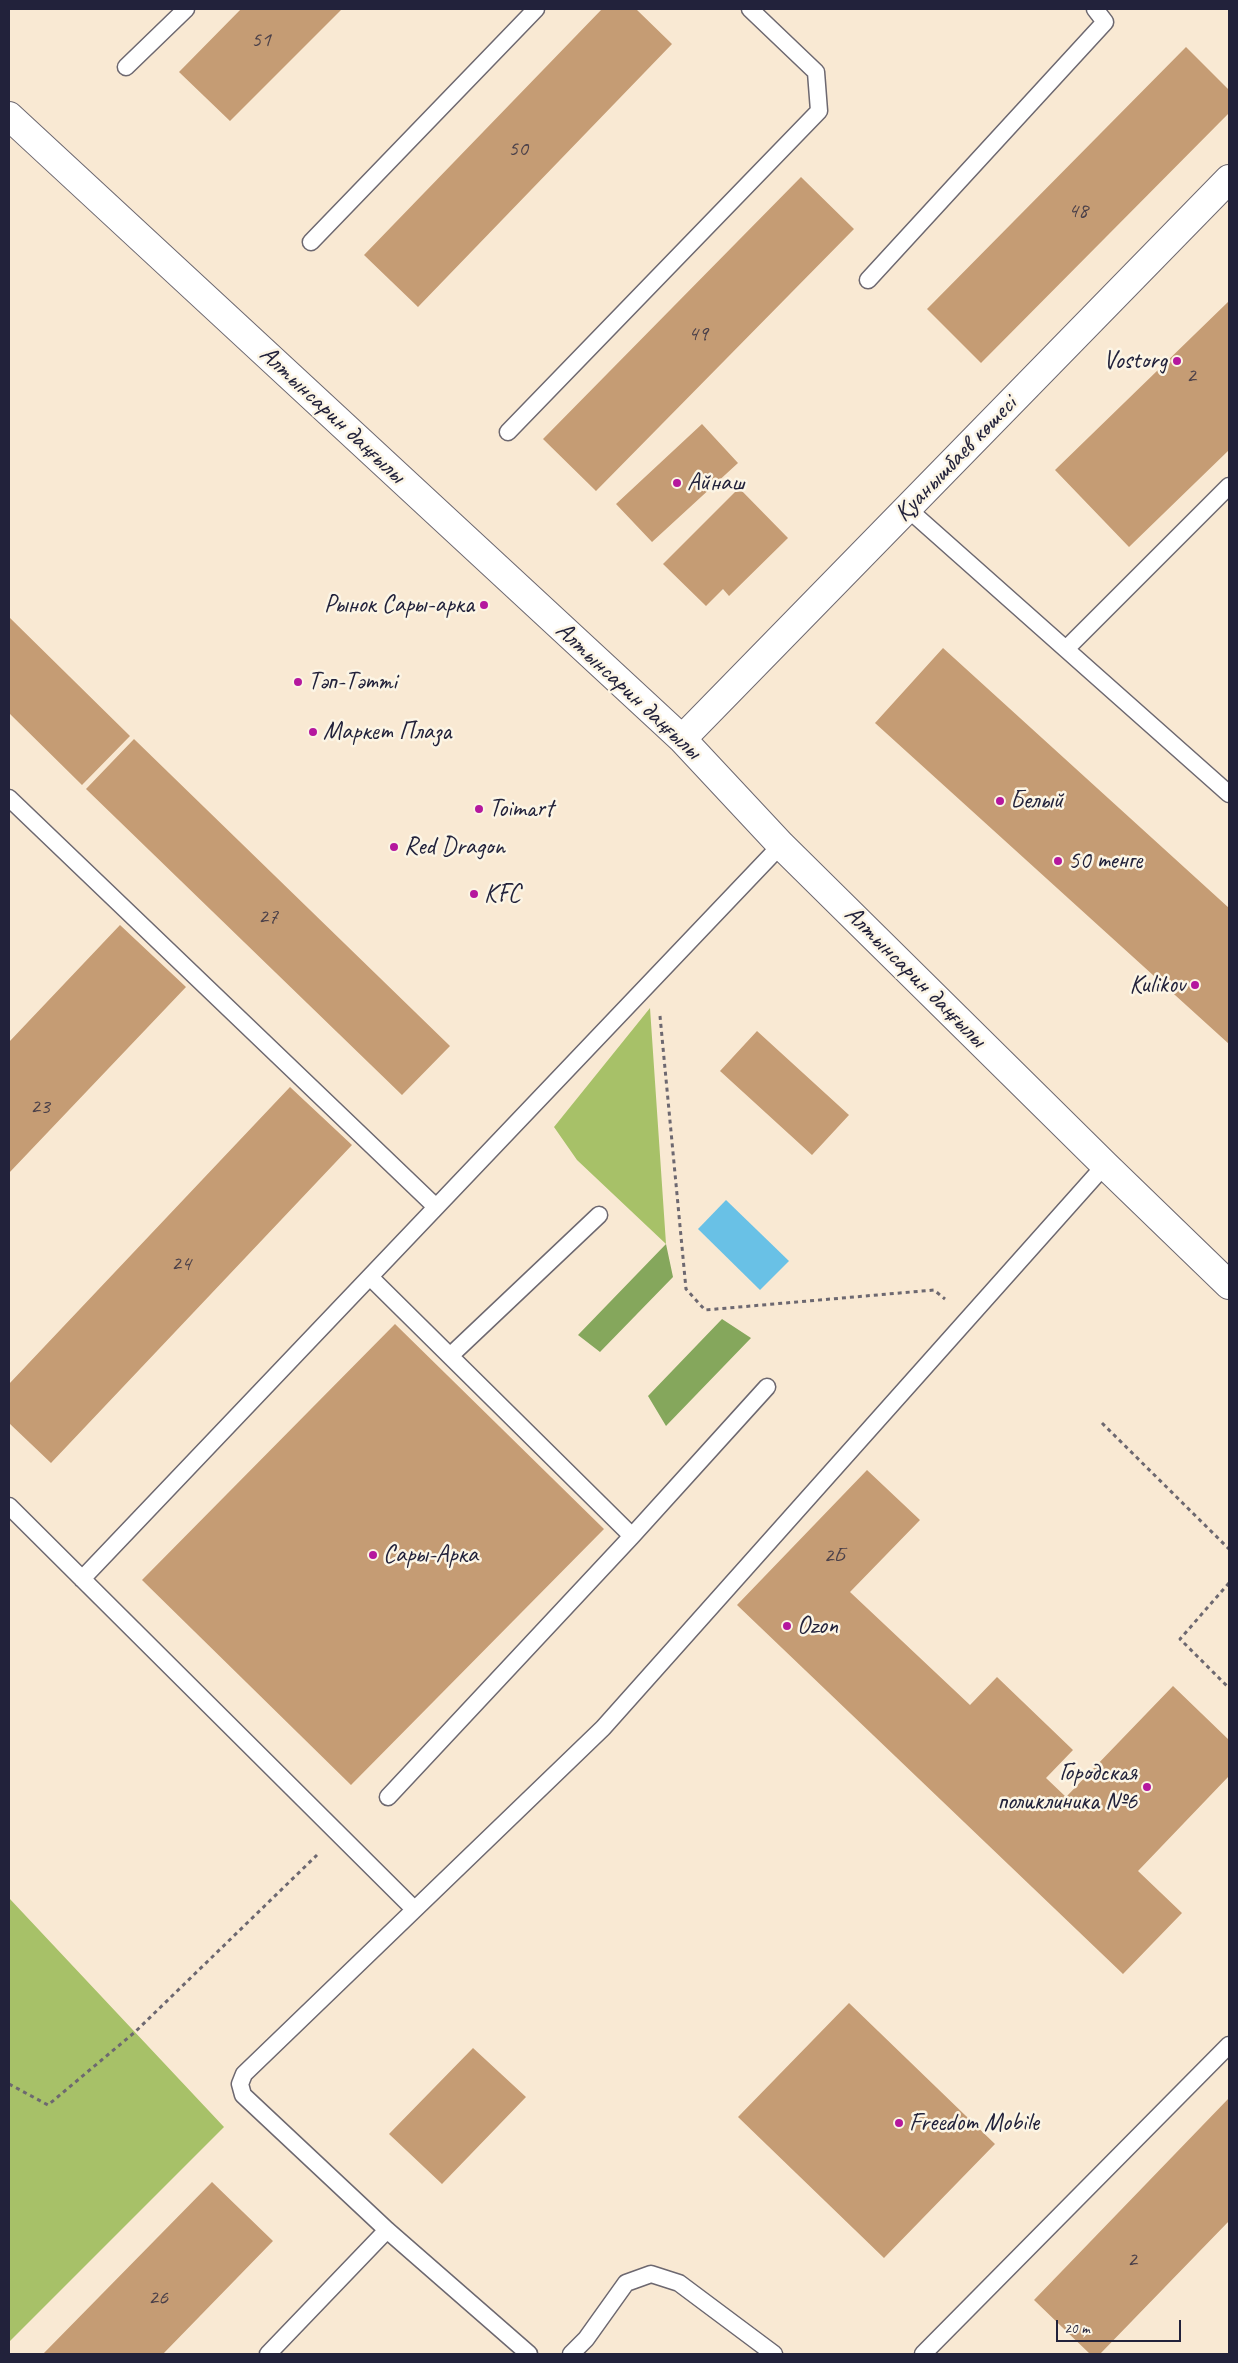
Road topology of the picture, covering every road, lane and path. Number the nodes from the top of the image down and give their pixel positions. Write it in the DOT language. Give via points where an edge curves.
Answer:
graph roads {
  1 [pos="186,9"];
  2 [pos="536,9"];
  3 [pos="750,9"];
  4 [pos="1095,9"];
  5 [pos="126,67"];
  6 [pos="9,116"];
  7 [pos="1229,179"];
  8 [pos="311,242"];
  9 [pos="868,280"];
  10 [pos="508,432"];
  11 [pos="1229,486"];
  12 [pos="908,508"];
  13 [pos="1066,649"];
  14 [pos="682,740"];
  15 [pos="1229,794"];
  16 [pos="9,798"];
  17 [pos="781,844"];
  18 [pos="656,976"];
  19 [pos="1105,1165"];
  20 [pos="436,1207"];
  21 [pos="598,1215"];
  22 [pos="370,1277"];
  23 [pos="1229,1285"];
  24 [pos="970,1317"];
  25 [pos="450,1356"];
  26 [pos="767,1387"];
  27 [pos="1102,1422"];
  28 [pos="9,1506"];
  29 [pos="632,1536"];
  30 [pos="1229,1549"];
  31 [pos="82,1580"];
  32 [pos="1229,1583"];
  33 [pos="1229,1688"];
  34 [pos="388,1796"];
  35 [pos="338,1834"];
  36 [pos="414,1909"];
  37 [pos="1229,2045"];
  38 [pos="9,2084"];
  39 [pos="387,2230"];
  40 [pos="268,2354"];
  41 [pos="529,2354"];
  42 [pos="571,2354"];
  43 [pos="774,2354"];
  44 [pos="923,2354"];
  1 -- 5 [label="lane"];
  2 -- 8 [label="lane"];
  3 -- 10 [label="lane" via="816,72 819,111"];
  4 -- 9 [label="lane" via="1105,22"];
  6 -- 14 [label="main road, Алтынсарин даңғылы"];
  7 -- 12 [label="main road, Қуанышбаев көшесі"];
  11 -- 13 [label="lane"];
  12 -- 13 [label="lane"];
  12 -- 14 [label="main road, Қуанышбаев көшесі"];
  13 -- 15 [label="lane"];
  14 -- 17 [label="main road, Алтынсарин даңғылы"];
  16 -- 20 [label="lane"];
  17 -- 18 [label="lane"];
  17 -- 19 [label="main road, Алтынсарин даңғылы"];
  18 -- 20 [label="lane"];
  18 -- 24 [label="path" via="686,1289 705,1310 934,1290"];
  19 -- 23 [label="main road, Алтынсарин даңғылы"];
  19 -- 24 [label="lane"];
  20 -- 22 [label="lane"];
  21 -- 25 [label="lane"];
  22 -- 25 [label="lane"];
  22 -- 31 [label="lane"];
  24 -- 36 [label="lane" via="603,1728"];
  25 -- 29 [label="lane"];
  26 -- 29 [label="lane"];
  27 -- 30 [label="path"];
  28 -- 31 [label="lane"];
  29 -- 34 [label="lane"];
  31 -- 35 [label="lane"];
  32 -- 33 [label="path" via="1180,1639"];
  35 -- 36 [label="lane"];
  35 -- 38 [label="path" via="135,2032 48,2105"];
  36 -- 39 [label="lane" via="244,2074 240,2084 243,2095"];
  37 -- 44 [label="lane"];
  39 -- 40 [label="lane"];
  39 -- 41 [label="lane"];
  42 -- 43 [label="lane" via="586,2339 626,2283 651,2274 679,2283"];
}
